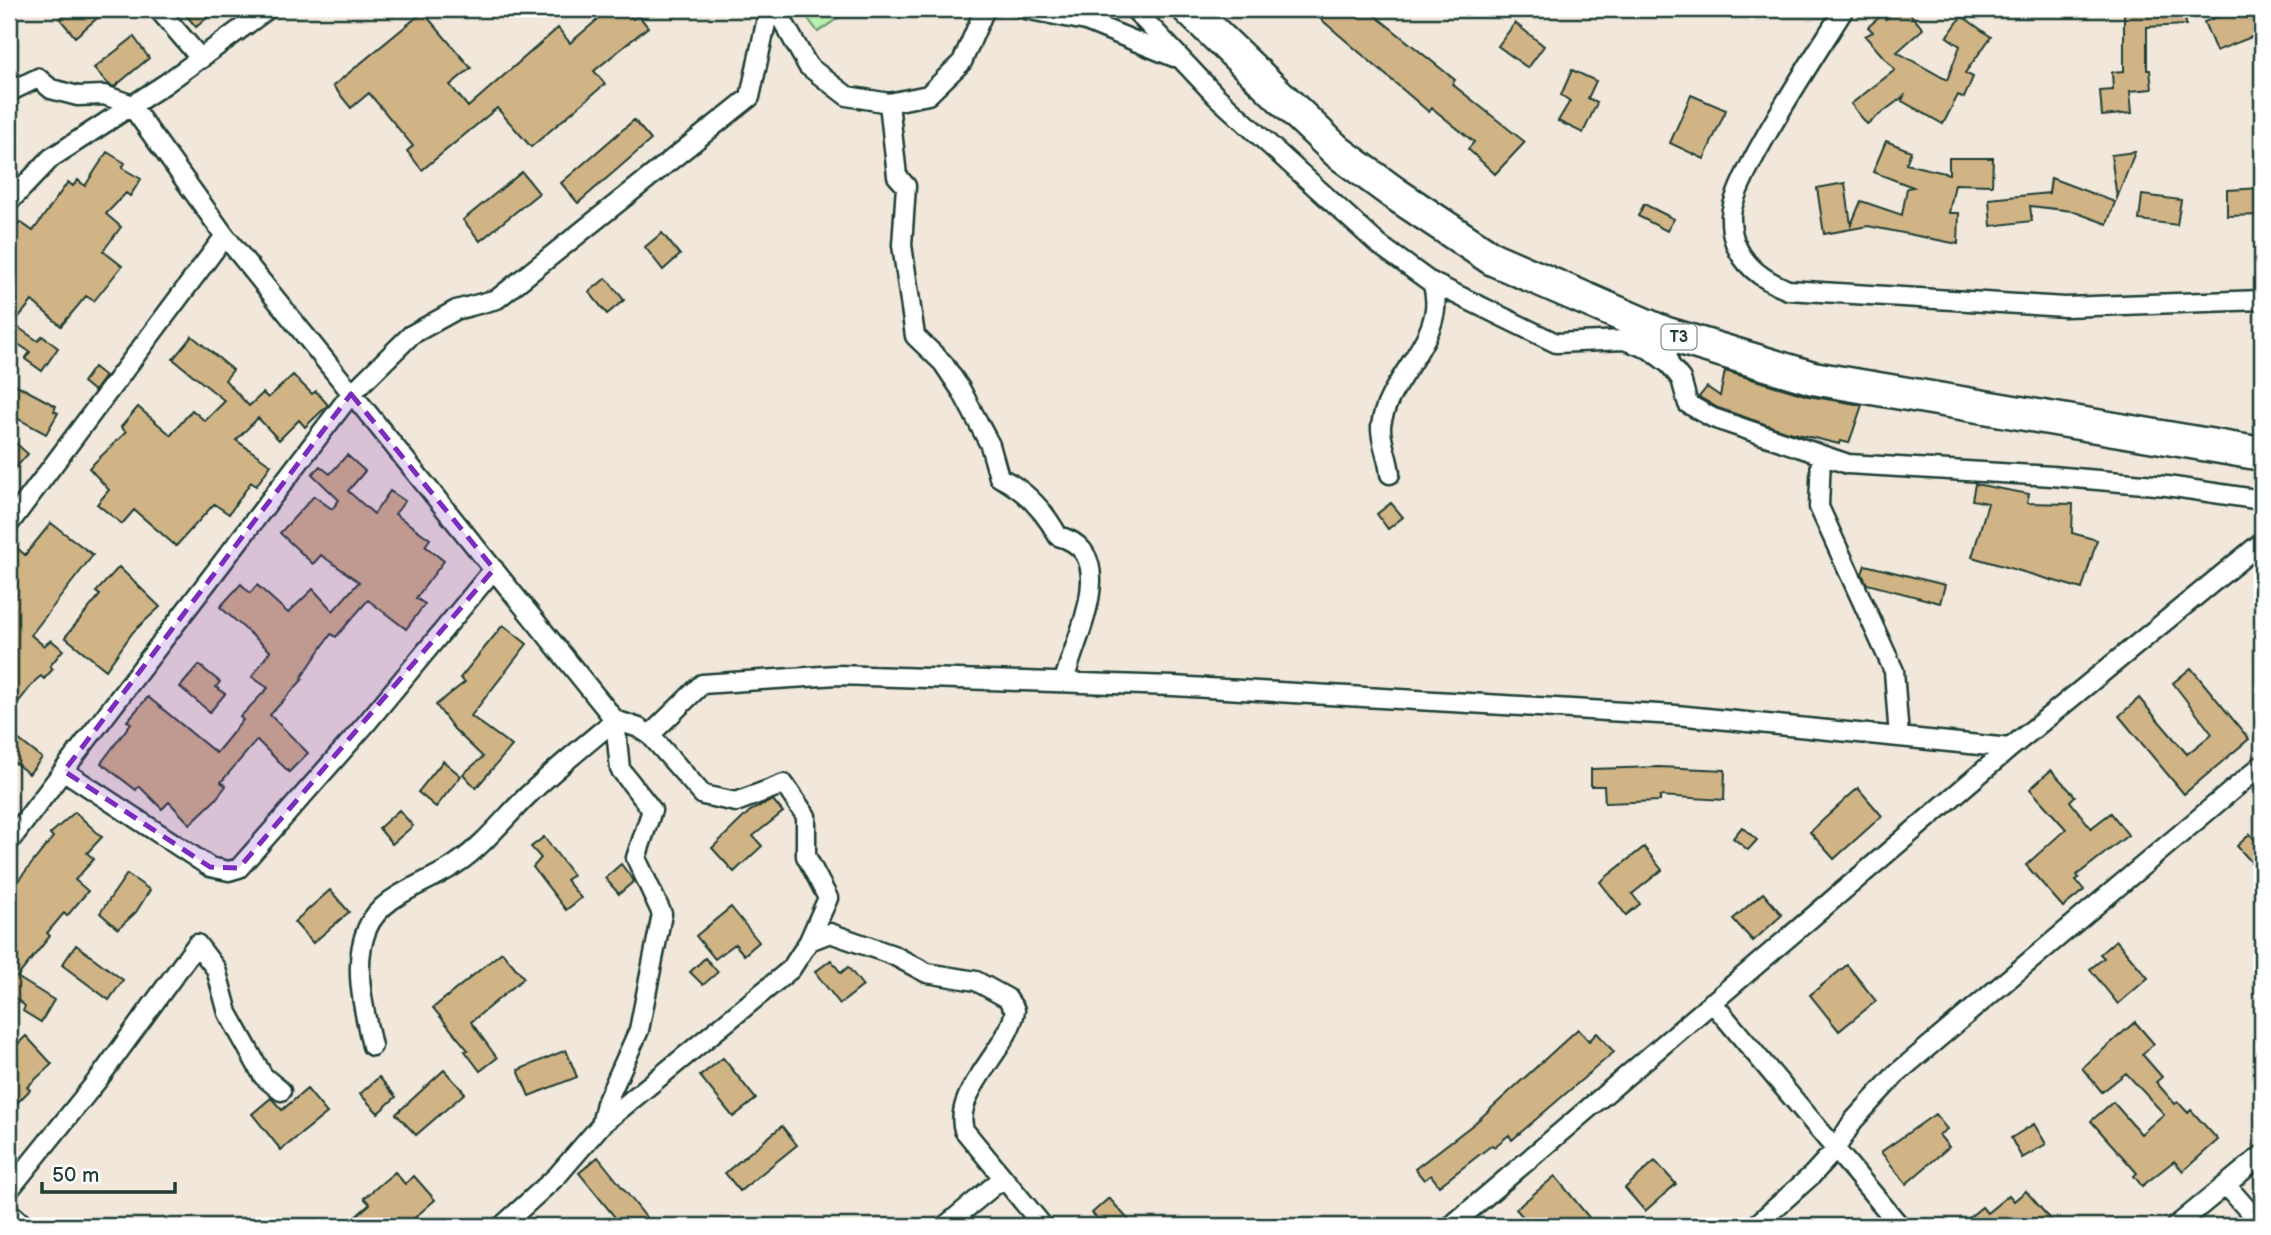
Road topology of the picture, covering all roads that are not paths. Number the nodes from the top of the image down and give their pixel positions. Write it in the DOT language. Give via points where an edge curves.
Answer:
graph roads {
  1 [pos="159,9"];
  2 [pos="268,9"];
  3 [pos="769,9"];
  4 [pos="776,9"];
  5 [pos="985,9"];
  6 [pos="1025,9"];
  7 [pos="1134,9"];
  8 [pos="1189,9"];
  9 [pos="1836,12"];
  10 [pos="201,59"];
  11 [pos="1181,60"];
  12 [pos="9,92"];
  13 [pos="889,103"];
  14 [pos="130,104"];
  15 [pos="9,202"];
  16 [pos="225,236"];
  17 [pos="1432,282"];
  18 [pos="2262,300"];
  19 [pos="1664,333"];
  20 [pos="1668,365"];
  21 [pos="351,394"];
  22 [pos="2262,454"];
  23 [pos="1821,455"];
  24 [pos="1390,474"];
  25 [pos="2262,500"];
  26 [pos="9,524"];
  27 [pos="2262,542"];
  28 [pos="494,569"];
  29 [pos="1064,682"];
  30 [pos="615,720"];
  31 [pos="650,735"];
  32 [pos="1899,737"];
  33 [pos="2010,748"];
  34 [pos="2262,765"];
  35 [pos="64,771"];
  36 [pos="9,842"];
  37 [pos="810,941"];
  38 [pos="1712,1002"];
  39 [pos="372,1046"];
  40 [pos="281,1091"];
  41 [pos="601,1125"];
  42 [pos="1836,1150"];
  43 [pos="2262,1155"];
  44 [pos="1002,1179"];
  45 [pos="2227,1186"];
  46 [pos="9,1190"];
  47 [pos="9,1212"];
  48 [pos="25,1226"];
  49 [pos="502,1226"];
  50 [pos="945,1226"];
  51 [pos="1043,1226"];
  52 [pos="1451,1226"];
  53 [pos="1755,1226"];
  54 [pos="1900,1226"];
  55 [pos="2176,1226"];
  56 [pos="2262,1226"];
  1 -- 10 [label="street"];
  2 -- 10 [label="street"];
  3 -- 21 [label="street" via="750,97 497,299 456,310 411,335"];
  4 -- 13 [label="street" via="808,66 847,96"];
  5 -- 13 [label="street" via="962,62 928,95"];
  6 -- 11 [label="street" via="1086,22"];
  7 -- 11 [label="street"];
  8 -- 19 [label="highway, T3" via="1338,152 1394,193 1493,259"];
  9 -- 18 [label="street" via="1756,156 1731,214 1734,241 1746,264 1764,281 1788,290 2065,307"];
  10 -- 14 [label="street"];
  11 -- 17 [label="street" via="1378,244"];
  12 -- 14 [label="street" via="38,78 51,89 78,96 104,94"];
  13 -- 29 [label="street" via="897,176 906,186 902,245 915,336 943,363 961,390 981,424 999,477 1021,490 1058,536 1081,550 1093,579 1080,641 1068,662"];
  14 -- 15 [label="street" via="51,158"];
  14 -- 16 [label="street"];
  16 -- 21 [label="street"];
  16 -- 26 [label="street"];
  17 -- 20 [label="street" via="1556,343 1624,340 1649,349"];
  17 -- 24 [label="street" via="1435,305 1430,326 1396,385 1381,427"];
  19 -- 20 [label="street"];
  19 -- 22 [label="highway, T3" via="1813,378"];
  20 -- 23 [label="street" via="1681,379 1688,404 1713,418"];
  21 -- 28 [label="street"];
  21 -- 35 [label="street"];
  23 -- 25 [label="street" via="1848,464 2052,476"];
  23 -- 32 [label="street" via="1819,507 1894,671"];
  27 -- 33 [label="street"];
  28 -- 30 [label="street"];
  28 -- 35 [label="street" via="239,868 229,872 210,867"];
  29 -- 31 [label="street" via="837,675 702,684"];
  29 -- 32 [label="street" via="1676,715"];
  30 -- 31 [label="street"];
  30 -- 39 [label="street" via="525,798 469,855 375,915 366,930 362,961 362,996"];
  30 -- 41 [label="street" via="620,769 652,810 636,858 662,914 639,1030 606,1103"];
  31 -- 37 [label="street" via="703,795 736,802 784,784 806,816 806,856 828,898"];
  32 -- 33 [label="street"];
  33 -- 38 [label="street"];
  34 -- 42 [label="street" via="1896,1074 1853,1121"];
  35 -- 36 [label="street"];
  37 -- 41 [label="street" via="791,969"];
  37 -- 44 [label="street" via="830,933 927,973 976,981 1007,998 1015,1010 1013,1026 976,1083 961,1120"];
  38 -- 42 [label="street"];
  38 -- 52 [label="street"];
  40 -- 46 [label="street" via="263,1076 228,1013 216,969 197,944 100,1077"];
  41 -- 49 [label="street" via="557,1176"];
  42 -- 53 [label="street"];
  42 -- 54 [label="street"];
  43 -- 45 [label="street"];
  44 -- 50 [label="street"];
  44 -- 51 [label="street"];
  45 -- 55 [label="street"];
  45 -- 56 [label="street"];
  47 -- 48 [label="street"];
}
